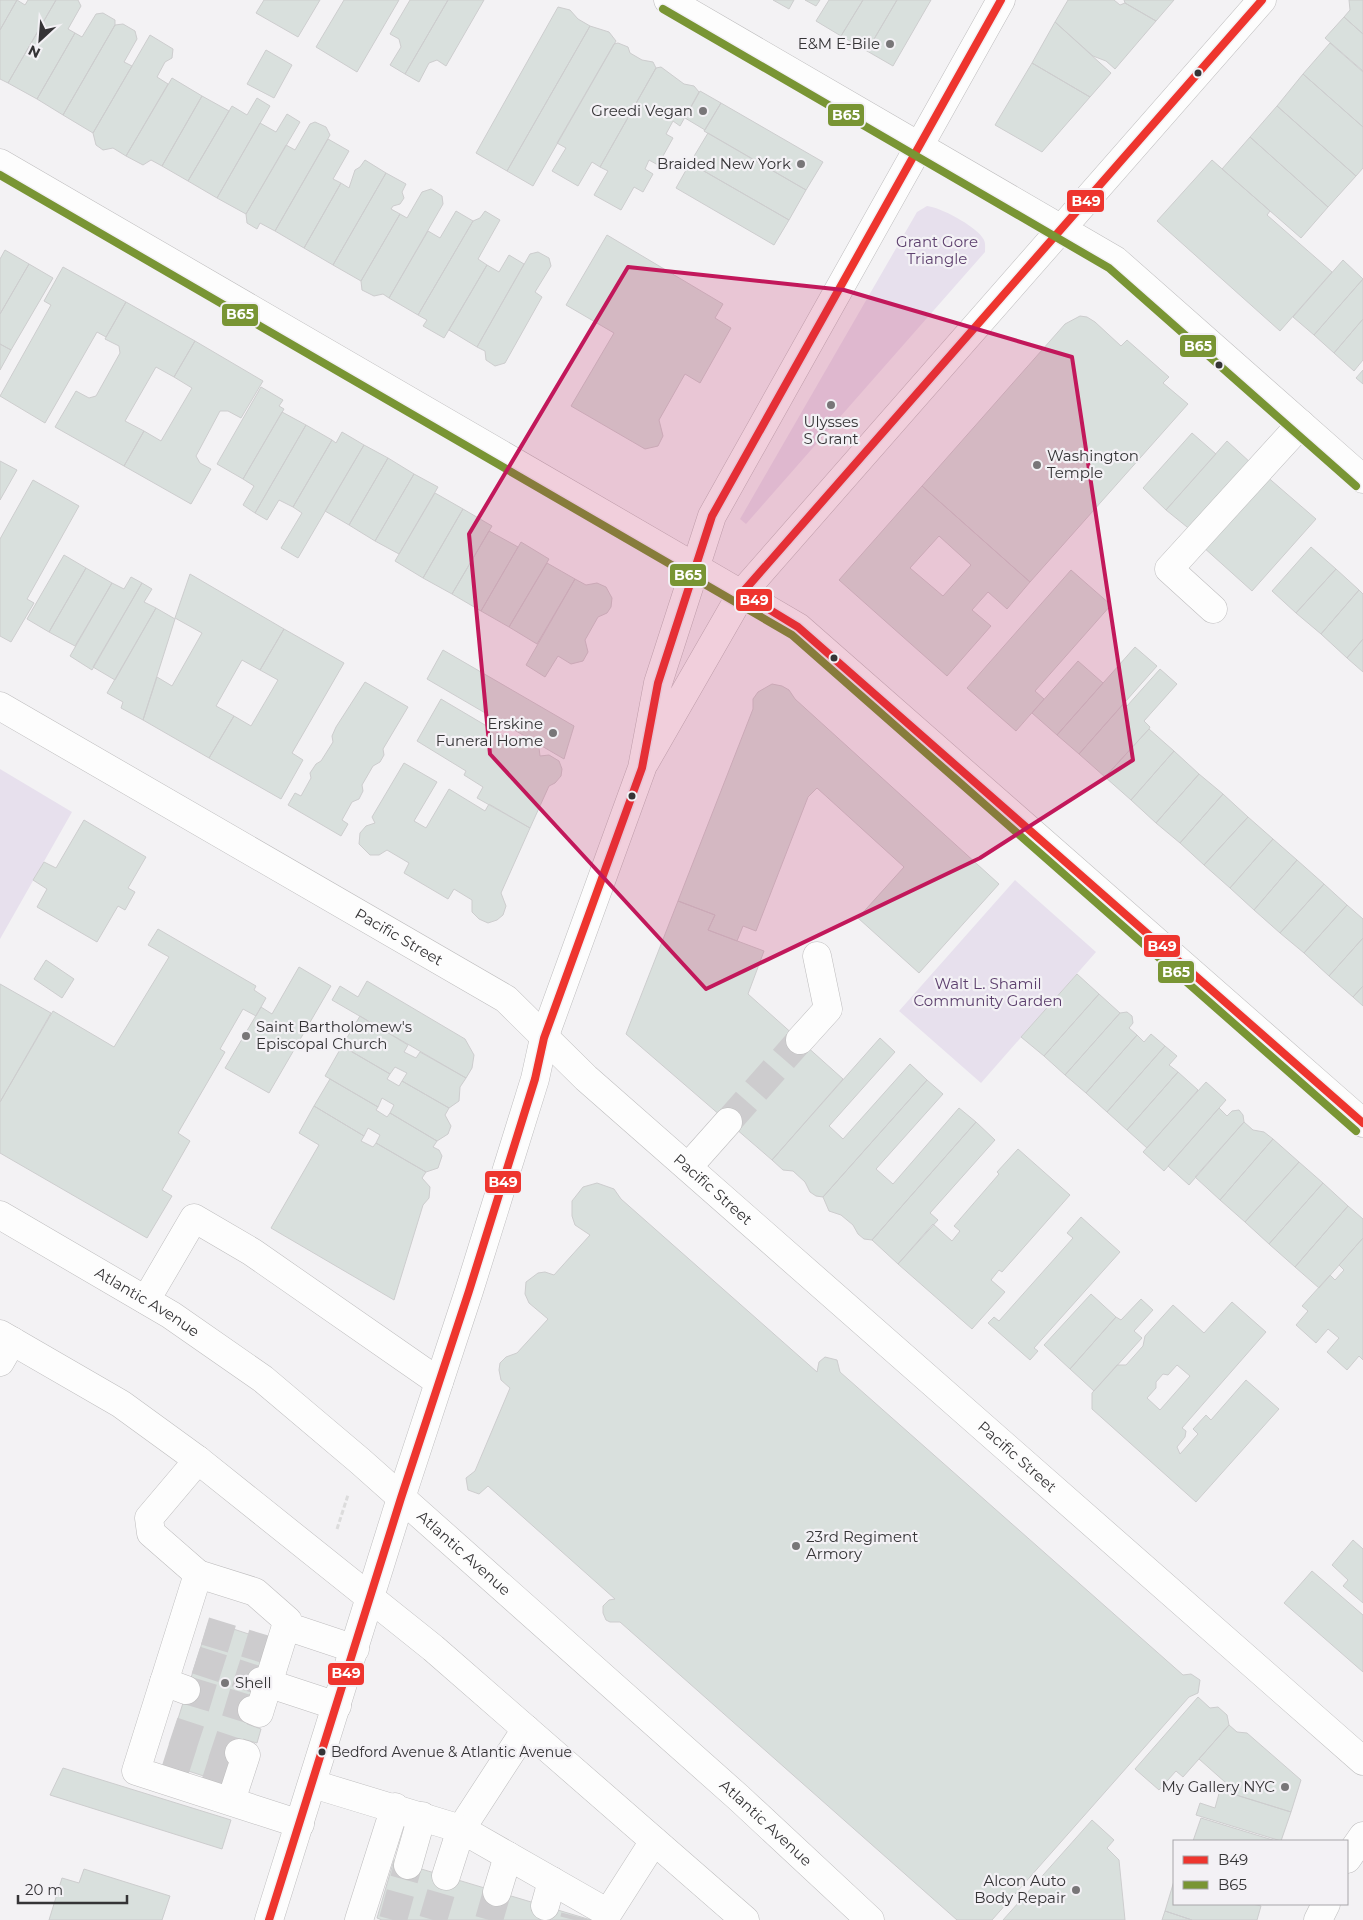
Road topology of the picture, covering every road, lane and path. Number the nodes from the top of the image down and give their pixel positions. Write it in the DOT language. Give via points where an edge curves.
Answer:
graph roads {
  1 [pos="668,0"];
  2 [pos="1001,0"];
  3 [pos="1262,0"];
  4 [pos="919,146"];
  5 [pos="0,163"];
  6 [pos="1062,229"];
  7 [pos="1300,424"];
  8 [pos="1363,479"];
  9 [pos="694,566"];
  10 [pos="742,593"];
  11 [pos="1213,609"];
  12 [pos="0,706"];
  13 [pos="642,768"];
  14 [pos="817,956"];
  15 [pos="544,1038"];
  16 [pos="800,1040"];
  17 [pos="728,1122"];
  18 [pos="1363,1122"];
  19 [pos="688,1167"];
  20 [pos="0,1215"];
  21 [pos="146,1300"];
  22 [pos="4,1346"];
  23 [pos="439,1382"];
  24 [pos="198,1460"];
  25 [pos="350,1487"];
  26 [pos="401,1498"];
  27 [pos="336,1532"];
  28 [pos="198,1574"];
  29 [pos="371,1598"];
  30 [pos="286,1626"];
  31 [pos="355,1649"];
  32 [pos="265,1682"];
  33 [pos="337,1706"];
  34 [pos="252,1710"];
  35 [pos="526,1728"];
  36 [pos="1363,1761"];
  37 [pos="312,1784"];
  38 [pos="395,1808"];
  39 [pos="422,1816"];
  40 [pos="300,1824"];
  41 [pos="461,1829"];
  42 [pos="1363,1836"];
  43 [pos="654,1841"];
  44 [pos="508,1856"];
  45 [pos="1348,1858"];
  46 [pos="408,1865"];
  47 [pos="446,1876"];
  48 [pos="497,1892"];
  49 [pos="1326,1905"];
  50 [pos="607,1917"];
  51 [pos="269,1920"];
  52 [pos="360,1920"];
  53 [pos="745,1920"];
  54 [pos="870,1920"];
  55 [pos="1318,1920"];
  1 -- 4 [label="street"];
  2 -- 4 [label="street"];
  3 -- 6 [label="street"];
  4 -- 6 [label="street"];
  4 -- 9 [label="street" via="714,512"];
  5 -- 9 [label="street"];
  6 -- 7 [label="street" via="1115,260"];
  6 -- 10 [label="street"];
  7 -- 8 [label="street"];
  7 -- 11 [label="street" via="1169,569"];
  9 -- 10 [label="street"];
  9 -- 13 [label="street" via="658,683"];
  10 -- 13 [label="street"];
  10 -- 18 [label="street" via="798,627"];
  12 -- 15 [label="street, Pacific Street" via="506,999"];
  13 -- 15 [label="street"];
  14 -- 16 [label="street" via="828,1009"];
  15 -- 19 [label="street, Pacific Street"];
  15 -- 23 [label="street"];
  17 -- 19 [label="street"];
  19 -- 36 [label="street, Pacific Street"];
  20 -- 21 [label="street, Atlantic Avenue"];
  21 -- 23 [label="street" via="194,1218 252,1252"];
  21 -- 26 [label="street, Atlantic Avenue" via="203,1335 263,1379"];
  22 -- 24 [label="street" via="121,1404"];
  23 -- 26 [label="street"];
  24 -- 28 [label="street" via="149,1518 150,1534"];
  24 -- 29 [label="street"];
  25 -- 27 [label="path"];
  26 -- 29 [label="street"];
  26 -- 54 [label="street, Atlantic Avenue" via="780,1834"];
  28 -- 30 [label="street" via="255,1592 288,1621"];
  28 -- 40 [label="street" via="194,1627 185,1656 158,1739 136,1771 235,1776"];
  29 -- 31 [label="street"];
  29 -- 35 [label="street"];
  30 -- 31 [label="street"];
  30 -- 32 [label="street"];
  31 -- 33 [label="street"];
  32 -- 33 [label="street"];
  32 -- 34 [label="street" via="259,1713"];
  33 -- 37 [label="street"];
  35 -- 41 [label="street"];
  35 -- 43 [label="street"];
  37 -- 38 [label="street"];
  37 -- 40 [label="street"];
  38 -- 39 [label="street"];
  38 -- 52 [label="street"];
  39 -- 41 [label="street"];
  39 -- 46 [label="street"];
  40 -- 51 [label="street"];
  41 -- 44 [label="street"];
  41 -- 47 [label="street"];
  42 -- 45 [label="street"];
  43 -- 50 [label="street"];
  43 -- 53 [label="street"];
  44 -- 48 [label="street"];
  44 -- 50 [label="street" via="548,1894"];
  49 -- 55 [label="street"];
}
